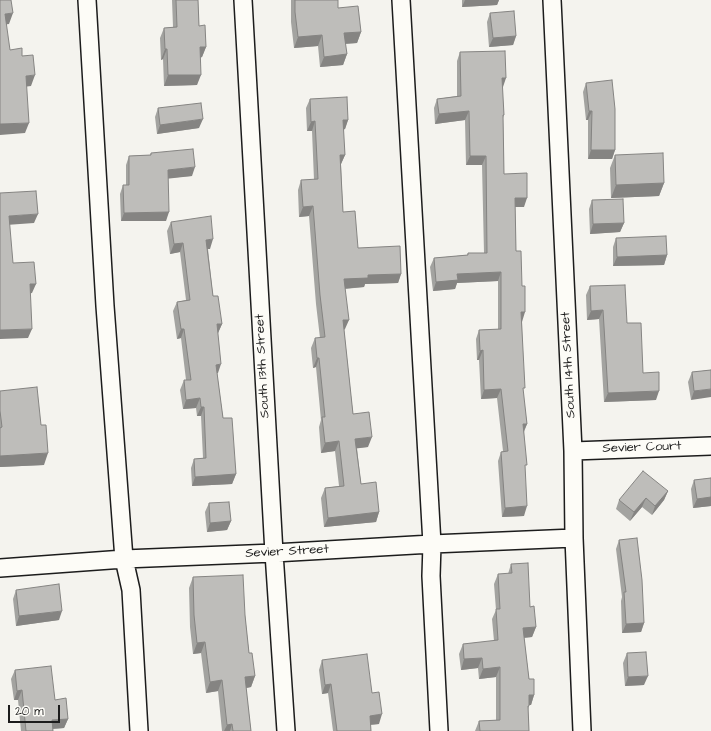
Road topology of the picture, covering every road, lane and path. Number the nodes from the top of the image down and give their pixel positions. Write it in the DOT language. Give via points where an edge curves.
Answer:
graph roads {
  1 [pos="87,0"];
  2 [pos="243,0"];
  3 [pos="401,0"];
  4 [pos="552,0"];
  5 [pos="711,446"];
  6 [pos="573,451"];
  7 [pos="574,538"];
  8 [pos="432,544"];
  9 [pos="274,553"];
  10 [pos="124,559"];
  11 [pos="0,568"];
  12 [pos="139,731"];
  13 [pos="286,731"];
  14 [pos="439,731"];
  15 [pos="582,731"];
  1 -- 10 [label="street" via="104,306"];
  2 -- 9 [label="street, South 13th Street"];
  3 -- 8 [label="street"];
  4 -- 6 [label="street, South 14th Street"];
  5 -- 6 [label="street, Sevier Court"];
  6 -- 7 [label="street, South 14th Street"];
  7 -- 8 [label="street, Sevier Street"];
  7 -- 15 [label="street, South 14th Street"];
  8 -- 9 [label="street, Sevier Street"];
  8 -- 14 [label="street" via="430,576"];
  9 -- 10 [label="street, Sevier Street"];
  9 -- 13 [label="street, South 13th Street"];
  10 -- 11 [label="street, Sevier Street"];
  10 -- 12 [label="street" via="130,590"];
}
